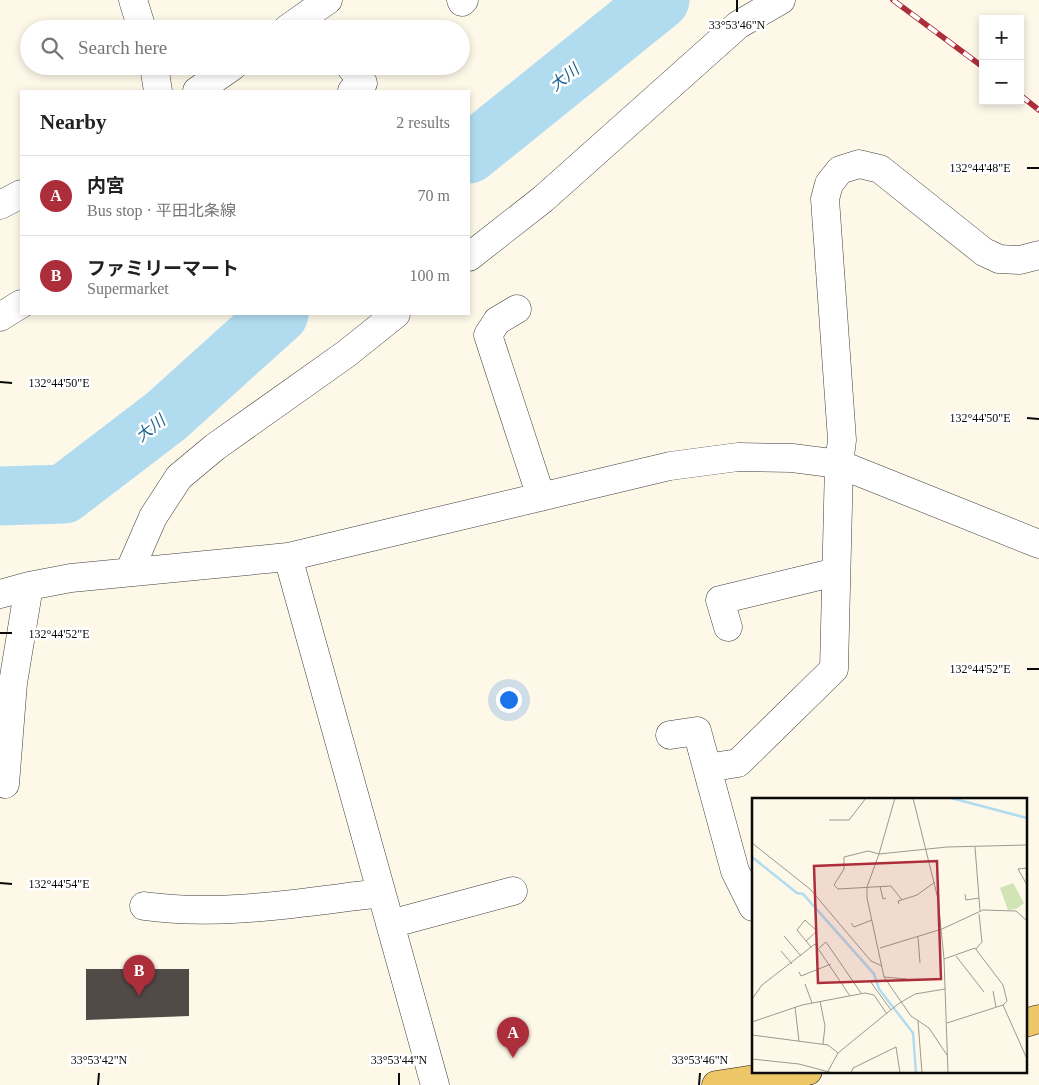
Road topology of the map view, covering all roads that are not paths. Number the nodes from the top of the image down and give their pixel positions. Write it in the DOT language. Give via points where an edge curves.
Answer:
graph roads {
  1 [pos="133,0"];
  2 [pos="781,0"];
  3 [pos="139,20"];
  4 [pos="155,75"];
  5 [pos="220,75"];
  6 [pos="357,75"];
  7 [pos="158,90"];
  8 [pos="198,90"];
  9 [pos="353,90"];
  10 [pos="20,195"];
  11 [pos="0,205"];
  12 [pos="470,256"];
  13 [pos="1039,256"];
  14 [pos="20,305"];
  15 [pos="517,309"];
  16 [pos="395,315"];
  17 [pos="0,317"];
  18 [pos="839,464"];
  19 [pos="541,497"];
  20 [pos="1039,544"];
  21 [pos="288,557"];
  22 [pos="129,572"];
  23 [pos="836,572"];
  24 [pos="29,586"];
  25 [pos="0,594"];
  26 [pos="728,627"];
  27 [pos="670,735"];
  28 [pos="707,768"];
  29 [pos="5,784"];
  30 [pos="513,891"];
  31 [pos="381,893"];
  32 [pos="144,906"];
  33 [pos="752,906"];
  34 [pos="390,924"];
  35 [pos="1039,1019"];
  36 [pos="1026,1023"];
  37 [pos="801,1072"];
  38 [pos="435,1085"];
  39 [pos="716,1085"];
  1 -- 3 [label="street"];
  2 -- 12 [label="street" via="738,25 543,199"];
  4 -- 7 [label="street"];
  5 -- 8 [label="street"];
  6 -- 9 [label="street" via="363,83"];
  10 -- 11 [label="street"];
  13 -- 18 [label="street" via="1020,260 999,259 984,252 880,169 859,164 840,170 829,184 825,199 842,440"];
  14 -- 17 [label="street"];
  15 -- 19 [label="street" via="496,321 488,335"];
  16 -- 22 [label="street" via="179,477 153,517"];
  18 -- 19 [label="street" via="792,458 738,457 670,466"];
  18 -- 20 [label="street"];
  18 -- 23 [label="street"];
  19 -- 21 [label="street"];
  21 -- 22 [label="street"];
  21 -- 31 [label="street"];
  22 -- 24 [label="street"];
  23 -- 26 [label="street" via="720,600"];
  23 -- 28 [label="street" via="834,669 738,763"];
  24 -- 25 [label="street"];
  24 -- 29 [label="street" via="13,683"];
  27 -- 28 [label="street" via="697,731"];
  28 -- 33 [label="street" via="735,871"];
  30 -- 34 [label="street"];
  31 -- 32 [label="street" via="253,908 176,910"];
  31 -- 34 [label="street"];
  34 -- 38 [label="street"];
  35 -- 36 [label="main road"];
  37 -- 39 [label="main road"];
}
